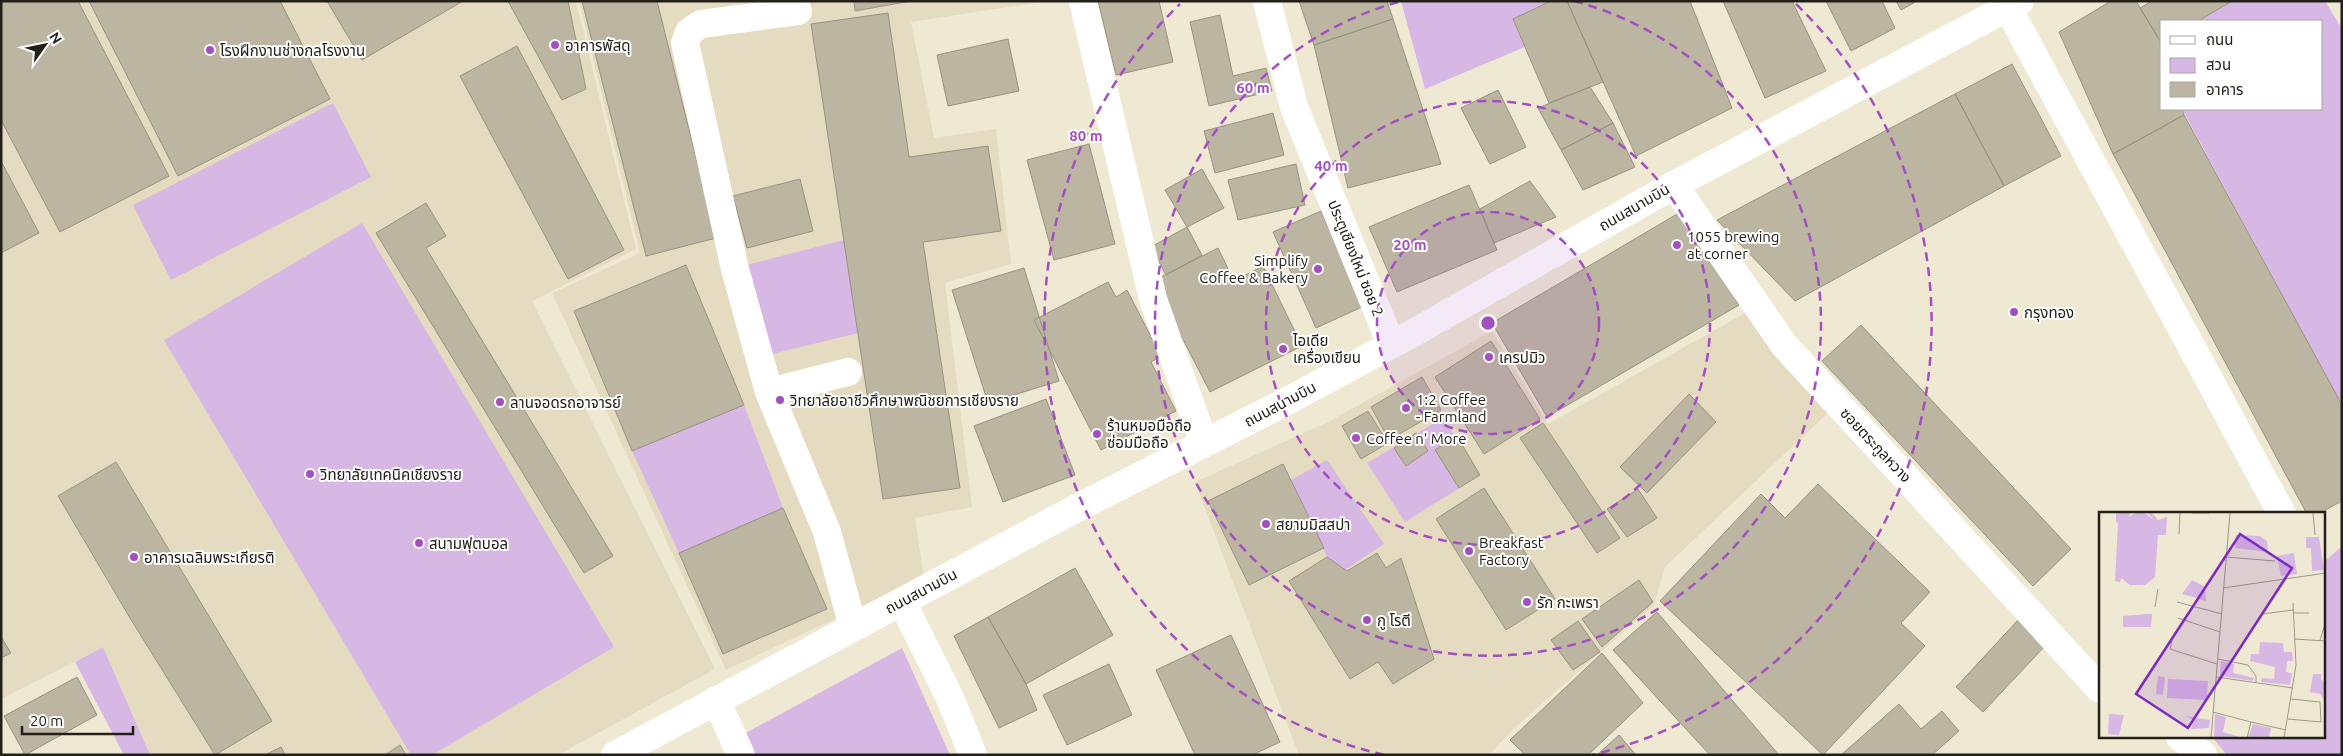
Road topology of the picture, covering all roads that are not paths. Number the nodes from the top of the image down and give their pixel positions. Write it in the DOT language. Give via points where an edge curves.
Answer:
graph roads {
  1 [pos="1083,1"];
  2 [pos="1267,1"];
  3 [pos="2014,4"];
  4 [pos="798,11"];
  5 [pos="1674,185"];
  6 [pos="1391,344"];
  7 [pos="848,372"];
  8 [pos="769,392"];
  9 [pos="1204,443"];
  10 [pos="2281,512"];
  11 [pos="902,602"];
  12 [pos="853,626"];
  13 [pos="2099,688"];
  14 [pos="716,700"];
  15 [pos="2181,738"];
  16 [pos="615,755"];
  17 [pos="741,755"];
  18 [pos="973,755"];
  19 [pos="2203,755"];
  1 -- 9 [label="street" via="1153,299"];
  2 -- 6 [label="street, ประตูเชียงใหม่ ซอย 2" via="1294,107"];
  3 -- 5 [label="street, ถนนสนามบิน"];
  3 -- 10 [label="street"];
  4 -- 8 [label="street" via="700,24 690,32 685,43 735,270"];
  5 -- 6 [label="street, ถนนสนามบิน"];
  5 -- 13 [label="street, ซอยตระกูลหวาง" via="1784,345"];
  6 -- 9 [label="street, ถนนสนามบิน"];
  7 -- 8 [label="street"];
  8 -- 12 [label="street" via="826,532"];
  9 -- 11 [label="street, ถนนสนามบิน"];
  11 -- 12 [label="street, ถนนสนามบิน"];
  11 -- 18 [label="street" via="950,698"];
  12 -- 14 [label="street, ถนนสนามบิน"];
  14 -- 16 [label="street, ถนนสนามบิน"];
  14 -- 17 [label="street"];
  15 -- 19 [label="street"];
}
